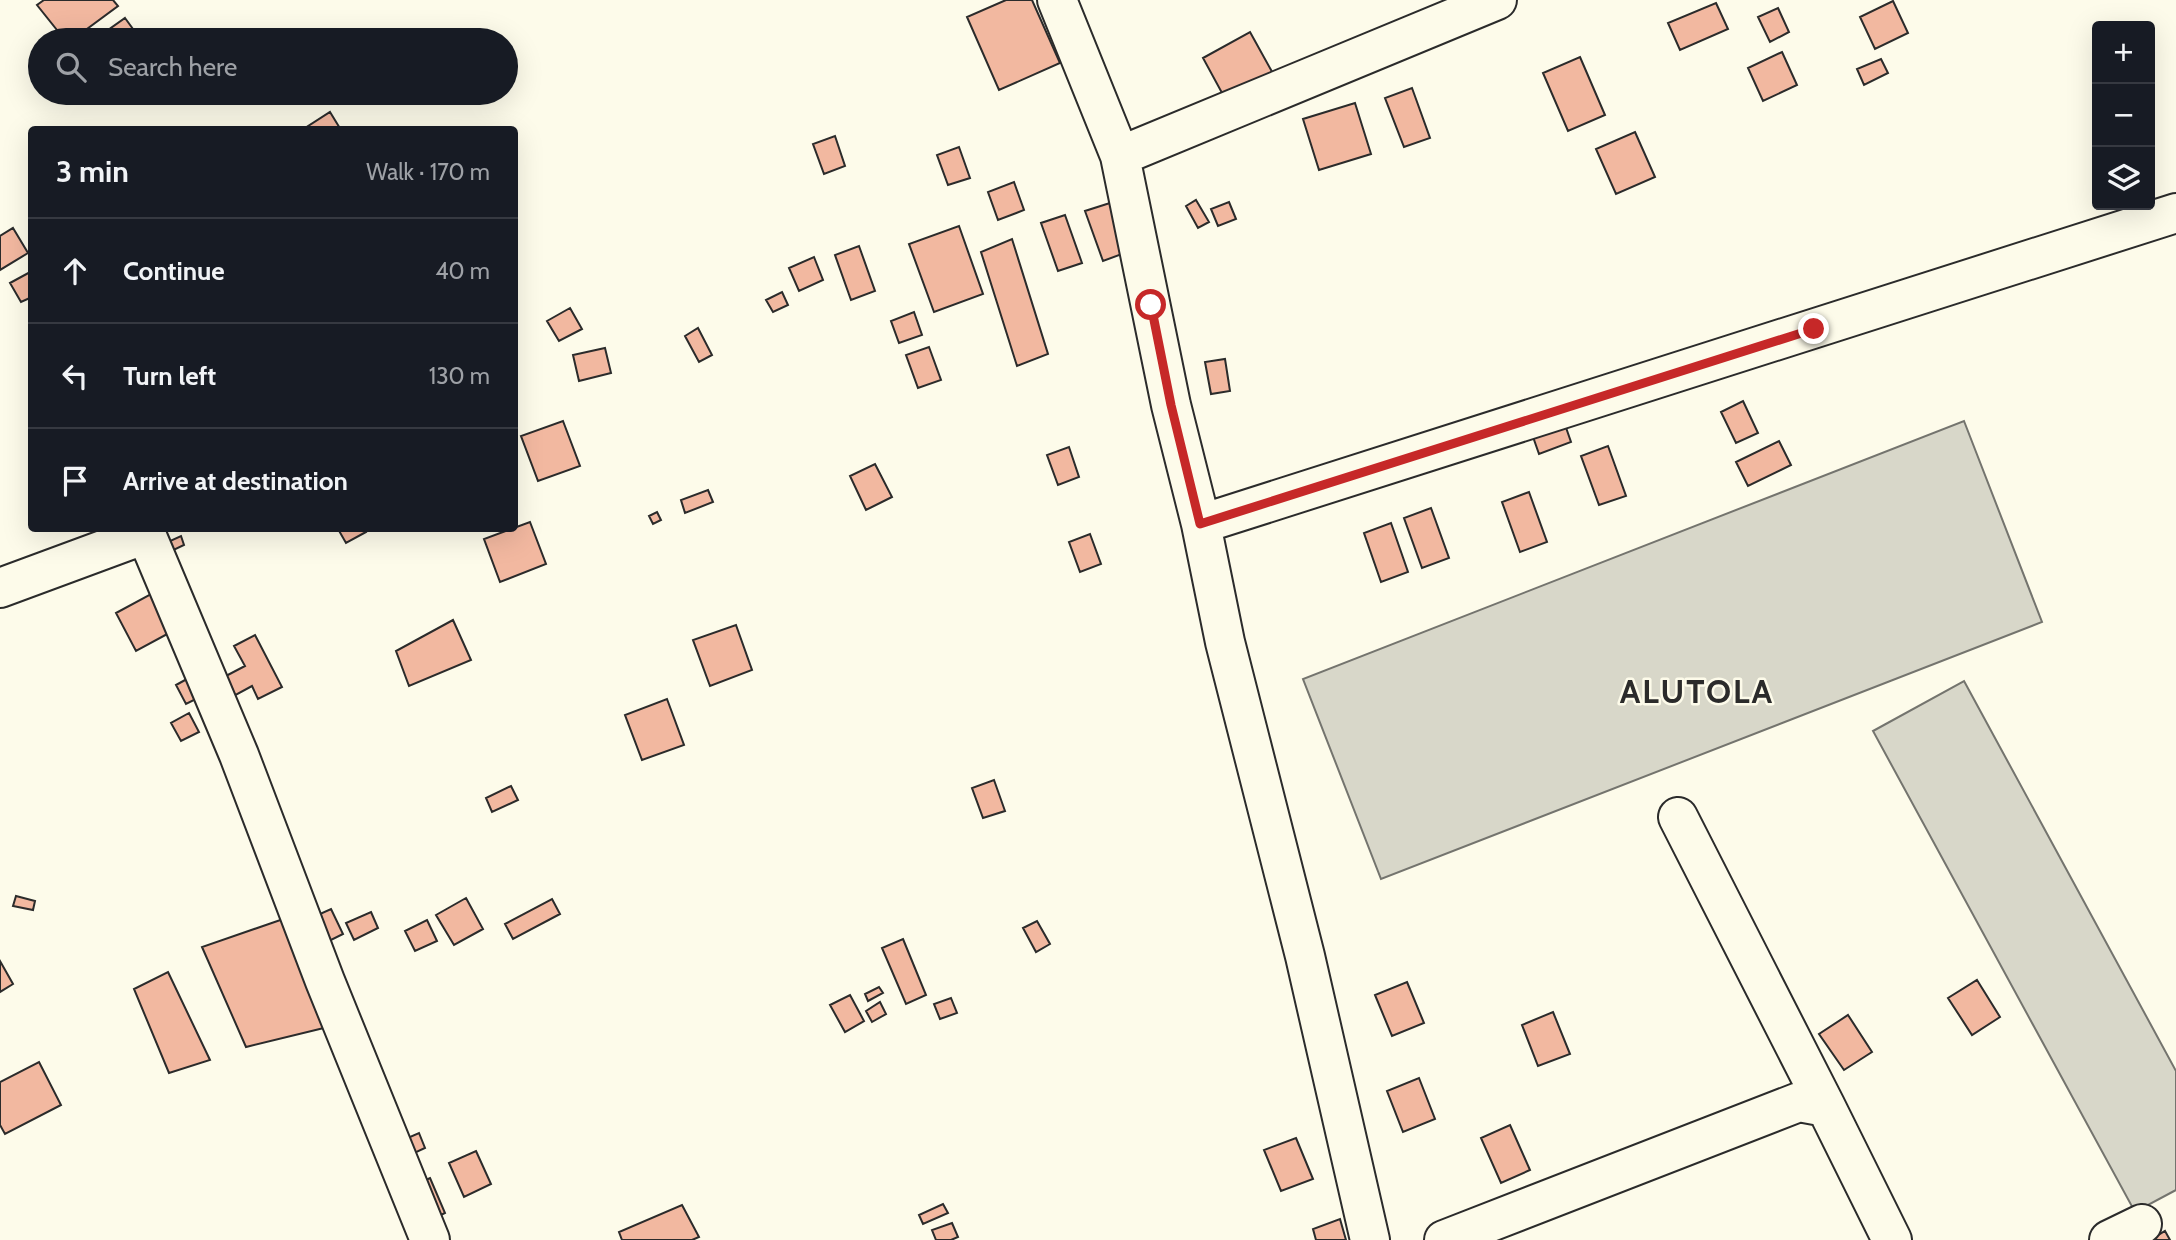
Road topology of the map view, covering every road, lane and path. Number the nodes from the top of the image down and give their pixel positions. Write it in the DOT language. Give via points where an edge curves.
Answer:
graph roads {
  1 [pos="1057,0"];
  2 [pos="1497,0"];
  3 [pos="1119,156"];
  4 [pos="2176,213"];
  5 [pos="1200,524"];
  6 [pos="0,589"];
  7 [pos="1678,817"];
  8 [pos="1826,1107"];
  9 [pos="430,1240"];
  10 [pos="1370,1240"];
  11 [pos="1444,1240"];
  12 [pos="1892,1240"];
  1 -- 3 [label="street"];
  2 -- 3 [label="street"];
  3 -- 5 [label="street"];
  4 -- 5 [label="street"];
  5 -- 10 [label="street"];
  6 -- 9 [label="street" via="146,534 239,755"];
  7 -- 8 [label="street"];
  8 -- 11 [label="street" via="1799,1102"];
  8 -- 12 [label="street"];
}
